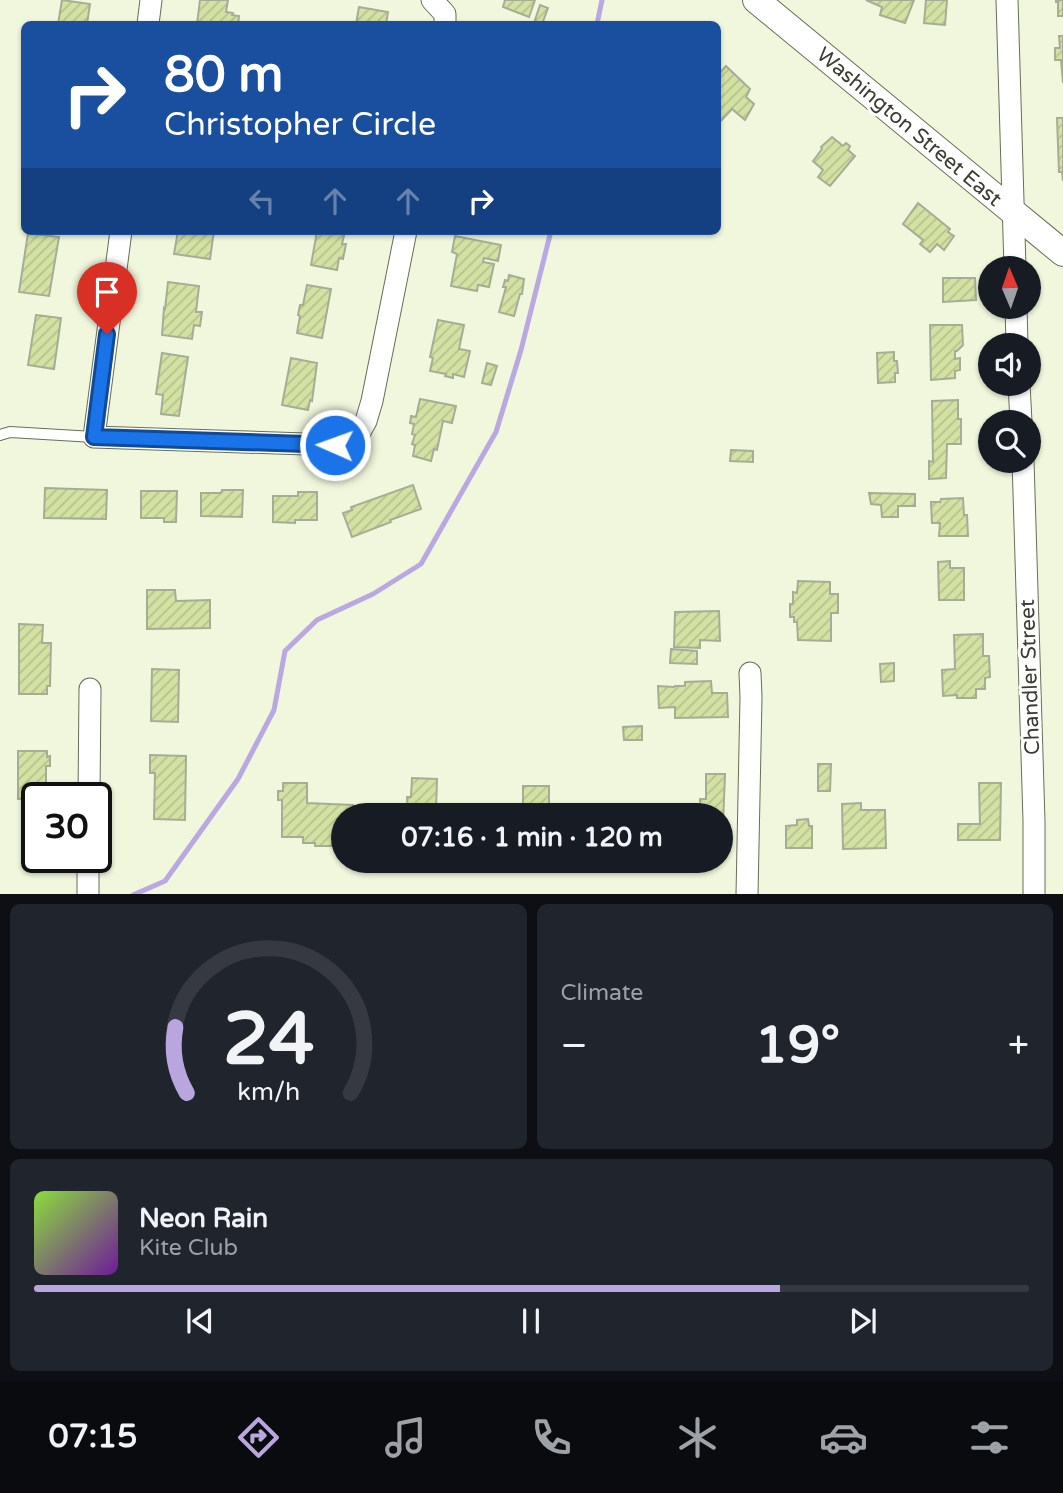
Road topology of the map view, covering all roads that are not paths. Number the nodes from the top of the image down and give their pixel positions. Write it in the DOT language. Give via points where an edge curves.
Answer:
graph roads {
  1 [pos="151,0"];
  2 [pos="432,0"];
  3 [pos="756,0"];
  4 [pos="1007,0"];
  5 [pos="148,21"];
  6 [pos="445,21"];
  7 [pos="1014,214"];
  8 [pos="120,235"];
  9 [pos="406,235"];
  10 [pos="1063,253"];
  11 [pos="1015,256"];
  12 [pos="0,435"];
  13 [pos="94,437"];
  14 [pos="1023,473"];
  15 [pos="750,673"];
  16 [pos="90,689"];
  17 [pos="89,782"];
  18 [pos="88,873"];
  19 [pos="88,894"];
  20 [pos="747,894"];
  21 [pos="1034,894"];
  1 -- 5 [label="street"];
  2 -- 6 [label="street" via="445,14"];
  3 -- 7 [label="street, Washington Street East"];
  4 -- 7 [label="street"];
  7 -- 10 [label="street, Washington Street East"];
  7 -- 11 [label="street"];
  8 -- 13 [label="street"];
  9 -- 13 [label="street" via="372,401 356,439 335,445"];
  12 -- 13 [label="lane"];
  14 -- 21 [label="street, Chandler Street"];
  15 -- 20 [label="street"];
  16 -- 17 [label="street"];
  18 -- 19 [label="street"];
}
